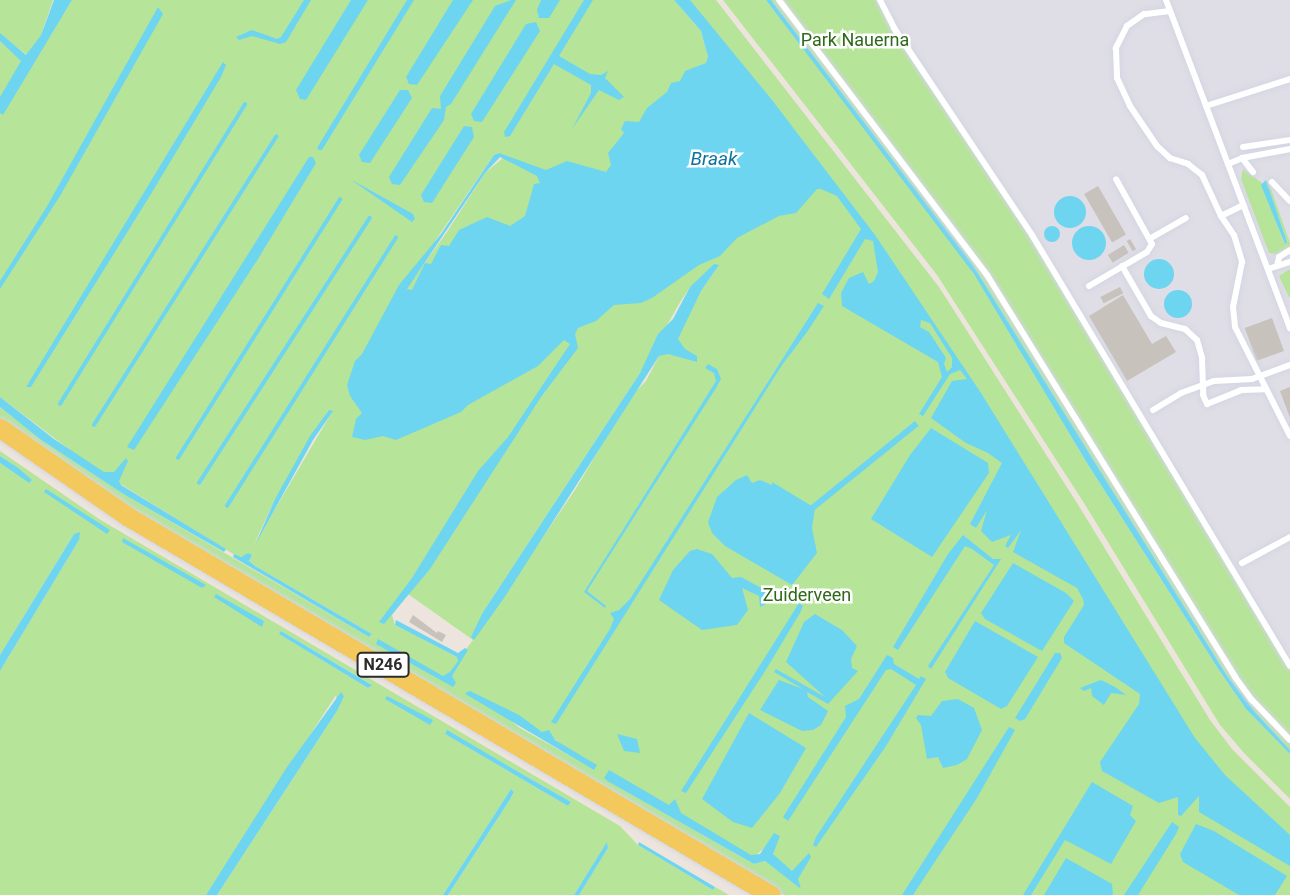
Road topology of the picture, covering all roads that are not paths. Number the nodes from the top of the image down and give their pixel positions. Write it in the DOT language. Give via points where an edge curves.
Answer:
graph roads {
  1 [pos="779,0"];
  2 [pos="880,0"];
  3 [pos="1166,0"];
  4 [pos="1170,11"];
  5 [pos="1290,79"];
  6 [pos="1206,106"];
  7 [pos="1290,140"];
  8 [pos="1243,147"];
  9 [pos="1290,149"];
  10 [pos="1242,158"];
  11 [pos="1228,164"];
  12 [pos="1253,172"];
  13 [pos="1116,179"];
  14 [pos="1272,181"];
  15 [pos="1290,201"];
  16 [pos="1244,205"];
  17 [pos="1221,216"];
  18 [pos="1186,218"];
  19 [pos="1151,238"];
  20 [pos="1290,250"];
  21 [pos="1290,262"];
  22 [pos="1122,266"];
  23 [pos="1277,266"];
  24 [pos="1268,269"];
  25 [pos="1089,286"];
  26 [pos="1290,328"];
  27 [pos="1290,365"];
  28 [pos="1258,376"];
  29 [pos="1202,385"];
  30 [pos="1266,390"];
  31 [pos="1153,410"];
  32 [pos="0,428"];
  33 [pos="1290,436"];
  34 [pos="1290,537"];
  35 [pos="1242,563"];
  36 [pos="1290,666"];
  37 [pos="1290,740"];
  38 [pos="771,895"];
  1 -- 37 [label="lane" via="987,275 1235,677"];
  2 -- 36 [label="lane" via="1032,235"];
  3 -- 4 [label="lane"];
  4 -- 6 [label="lane"];
  4 -- 17 [label="lane" via="1144,14 1128,26 1116,48 1117,78 1157,146 1202,175"];
  5 -- 6 [label="lane"];
  6 -- 11 [label="lane"];
  7 -- 8 [label="lane"];
  9 -- 10 [label="lane"];
  10 -- 11 [label="lane"];
  10 -- 12 [label="lane"];
  11 -- 16 [label="lane"];
  13 -- 19 [label="lane"];
  14 -- 15 [label="lane"];
  16 -- 17 [label="lane"];
  16 -- 24 [label="lane"];
  17 -- 28 [label="lane" via="1234,235 1242,262 1233,307 1235,327"];
  18 -- 19 [label="lane"];
  19 -- 22 [label="lane" via="1147,252"];
  20 -- 23 [label="lane" via="1279,257"];
  21 -- 23 [label="lane"];
  22 -- 25 [label="lane"];
  22 -- 29 [label="lane" via="1156,320 1185,329 1197,340"];
  23 -- 24 [label="lane"];
  24 -- 26 [label="lane"];
  27 -- 28 [label="lane"];
  28 -- 29 [label="lane"];
  28 -- 30 [label="lane"];
  29 -- 30 [label="lane" via="1207,404 1241,390"];
  29 -- 31 [label="lane"];
  30 -- 33 [label="lane"];
  32 -- 38 [label="main road, N246" via="127,516"];
  34 -- 35 [label="lane"];
}
